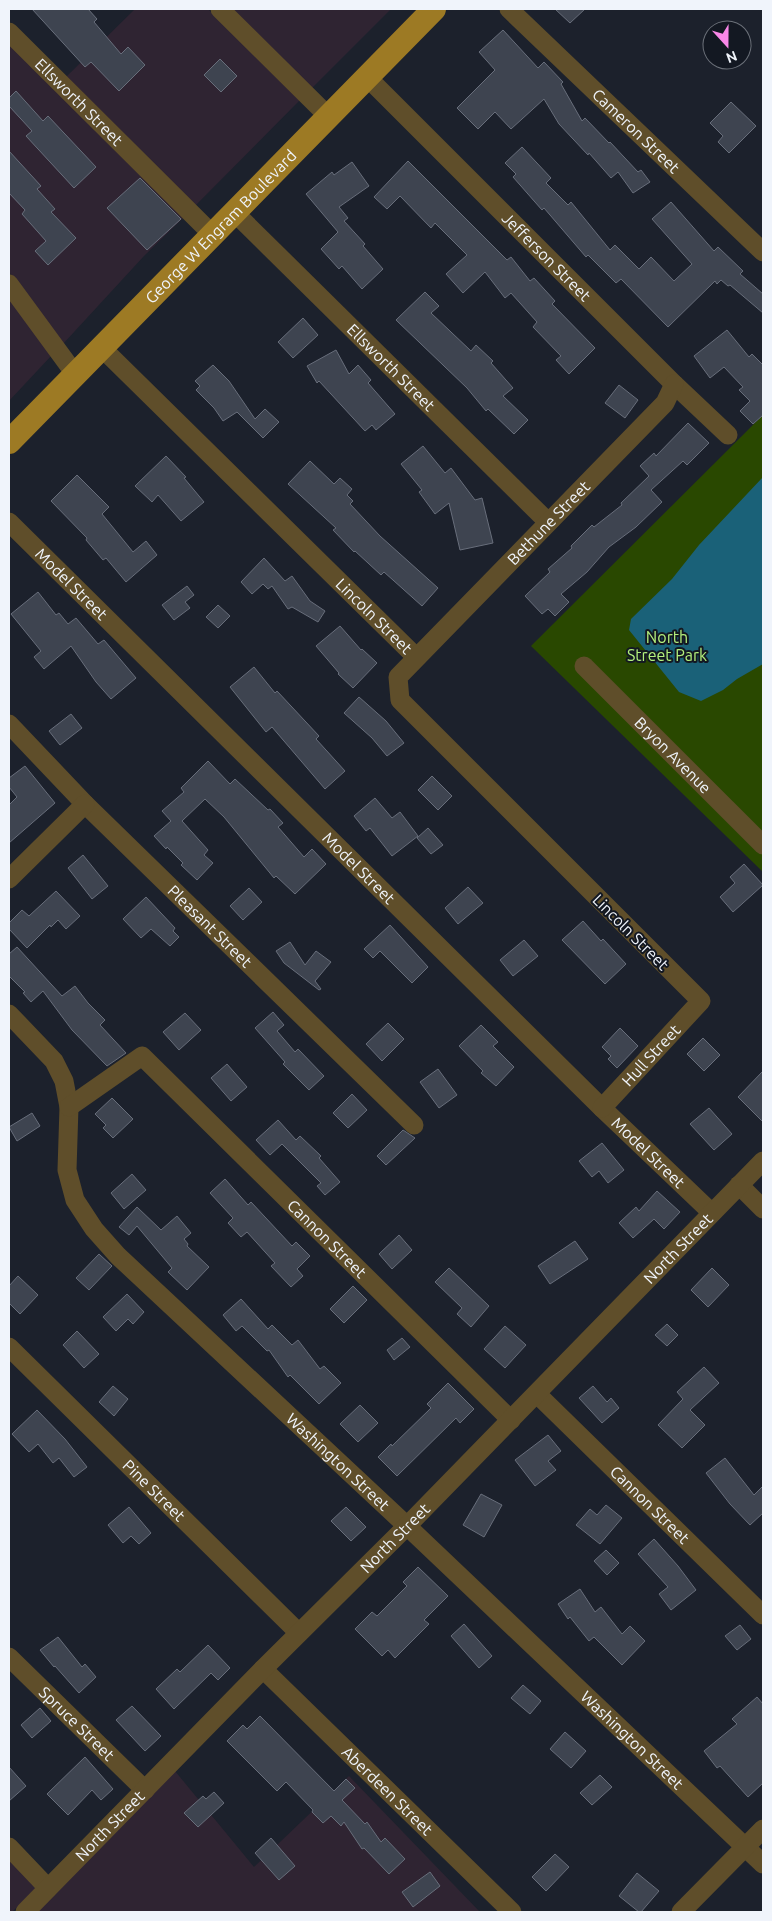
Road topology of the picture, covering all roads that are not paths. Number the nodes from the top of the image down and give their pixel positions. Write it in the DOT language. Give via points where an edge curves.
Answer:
graph roads {
  1 [pos="220,9"];
  2 [pos="434,9"];
  3 [pos="509,9"];
  4 [pos="9,32"];
  5 [pos="367,77"];
  6 [pos="328,116"];
  7 [pos="234,212"];
  8 [pos="213,235"];
  9 [pos="763,252"];
  10 [pos="9,284"];
  11 [pos="102,348"];
  12 [pos="76,374"];
  13 [pos="674,384"];
  14 [pos="728,435"];
  15 [pos="9,442"];
  16 [pos="9,522"];
  17 [pos="548,522"];
  18 [pos="416,657"];
  19 [pos="584,666"];
  20 [pos="9,724"];
  21 [pos="85,804"];
  22 [pos="763,845"];
  23 [pos="9,879"];
  24 [pos="701,1001"];
  25 [pos="9,1014"];
  26 [pos="69,1107"];
  27 [pos="602,1108"];
  28 [pos="414,1125"];
  29 [pos="763,1161"];
  30 [pos="739,1185"];
  31 [pos="763,1209"];
  32 [pos="712,1213"];
  33 [pos="9,1347"];
  34 [pos="537,1394"];
  35 [pos="511,1420"];
  36 [pos="407,1526"];
  37 [pos="763,1615"];
  38 [pos="298,1633"];
  39 [pos="9,1657"];
  40 [pos="263,1669"];
  41 [pos="146,1790"];
  42 [pos="763,1829"];
  43 [pos="9,1847"];
  44 [pos="746,1847"];
  45 [pos="763,1864"];
  46 [pos="48,1888"];
  47 [pos="24,1912"];
  48 [pos="512,1912"];
  49 [pos="681,1912"];
  1 -- 6 [label="street"];
  2 -- 5 [label="main road, George W Engram Boulevard"];
  3 -- 9 [label="street, Cameron Street"];
  4 -- 8 [label="street, Ellsworth Street"];
  5 -- 6 [label="main road, George W Engram Boulevard"];
  5 -- 13 [label="street, Jefferson Street"];
  6 -- 7 [label="main road, George W Engram Boulevard"];
  7 -- 8 [label="main road, George W Engram Boulevard"];
  7 -- 17 [label="street, Ellsworth Street"];
  8 -- 11 [label="main road, George W Engram Boulevard"];
  10 -- 12 [label="street"];
  11 -- 12 [label="main road, George W Engram Boulevard"];
  11 -- 18 [label="street, Lincoln Street"];
  12 -- 15 [label="main road, George W Engram Boulevard"];
  13 -- 14 [label="street, Jefferson Street"];
  13 -- 17 [label="street, Bethune Street" via="665,403"];
  16 -- 27 [label="street, Model Street"];
  17 -- 18 [label="street, Bethune Street"];
  18 -- 24 [label="street, Lincoln Street" via="398,677 400,700"];
  19 -- 22 [label="street, Bryon Avenue"];
  20 -- 21 [label="street, Pleasant Street"];
  21 -- 23 [label="street"];
  21 -- 28 [label="street, Pleasant Street"];
  24 -- 27 [label="street, Hull Street"];
  25 -- 26 [label="street, Washington Street" via="54,1062 64,1081"];
  26 -- 35 [label="street, Cannon Street" via="142,1056"];
  26 -- 36 [label="street, Washington Street" via="67,1170 74,1200 94,1229 118,1256"];
  27 -- 32 [label="street, Model Street"];
  29 -- 30 [label="street, North Street"];
  30 -- 31 [label="street"];
  30 -- 32 [label="street, North Street"];
  32 -- 34 [label="street, North Street"];
  33 -- 38 [label="street, Pine Street"];
  34 -- 35 [label="street, North Street"];
  34 -- 37 [label="street, Cannon Street"];
  35 -- 36 [label="street, North Street"];
  36 -- 38 [label="street, North Street"];
  36 -- 44 [label="street, Washington Street"];
  38 -- 40 [label="street, North Street"];
  39 -- 41 [label="street, Spruce Street"];
  40 -- 41 [label="street, North Street"];
  40 -- 48 [label="street, Aberdeen Street"];
  41 -- 46 [label="street, North Street"];
  42 -- 44 [label="street"];
  43 -- 46 [label="street"];
  44 -- 45 [label="street, Washington Street"];
  44 -- 49 [label="street"];
  46 -- 47 [label="street, North Street"];
}
